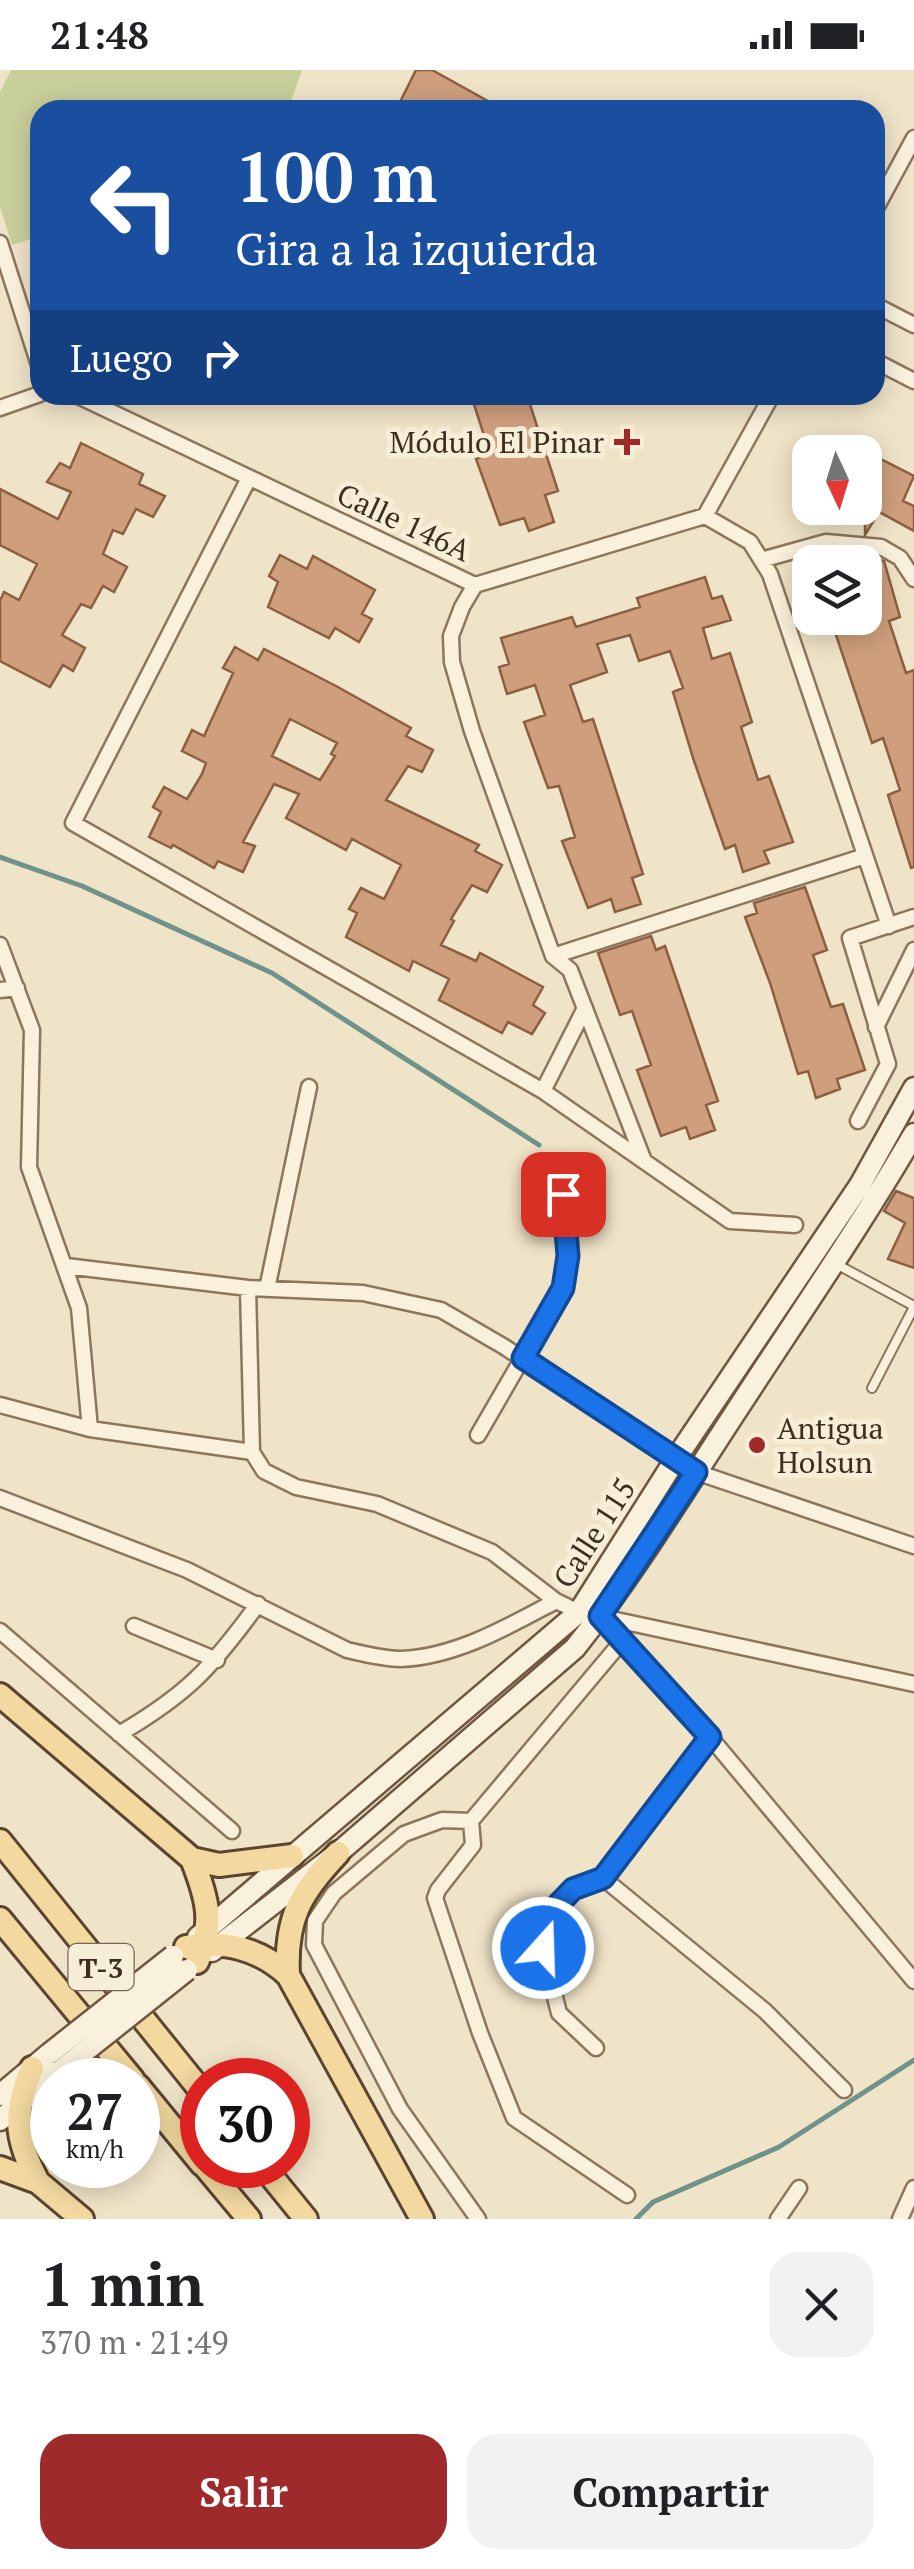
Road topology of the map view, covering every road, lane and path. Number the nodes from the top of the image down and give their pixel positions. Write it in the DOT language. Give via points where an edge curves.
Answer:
graph roads {
  1 [pos="914,138"];
  2 [pos="885,192"];
  3 [pos="0,243"];
  4 [pos="885,310"];
  5 [pos="914,325"];
  6 [pos="30,337"];
  7 [pos="885,365"];
  8 [pos="914,381"];
  9 [pos="30,398"];
  10 [pos="96,405"];
  11 [pos="767,405"];
  12 [pos="0,408"];
  13 [pos="248,480"];
  14 [pos="706,516"];
  15 [pos="761,560"];
  16 [pos="914,579"];
  17 [pos="476,586"];
  18 [pos="865,856"];
  19 [pos="914,917"];
  20 [pos="888,926"];
  21 [pos="0,944"];
  22 [pos="914,950"];
  23 [pos="553,956"];
  24 [pos="17,988"];
  25 [pos="0,990"];
  26 [pos="585,1008"];
  27 [pos="876,1027"];
  28 [pos="309,1087"];
  29 [pos="914,1088"];
  30 [pos="543,1092"];
  31 [pos="858,1121"];
  32 [pos="914,1134"];
  33 [pos="644,1161"];
  34 [pos="563,1194"];
  35 [pos="795,1225"];
  36 [pos="834,1262"];
  37 [pos="66,1266"];
  38 [pos="248,1288"];
  39 [pos="266,1290"];
  40 [pos="914,1307"];
  41 [pos="523,1358"];
  42 [pos="872,1388"];
  43 [pos="0,1406"];
  44 [pos="90,1429"];
  45 [pos="478,1435"];
  46 [pos="252,1452"];
  47 [pos="676,1460"];
  48 [pos="696,1472"];
  49 [pos="0,1498"];
  50 [pos="914,1546"];
  51 [pos="556,1600"];
  52 [pos="258,1604"];
  53 [pos="590,1614"];
  54 [pos="134,1626"];
  55 [pos="0,1631"];
  56 [pos="623,1640"];
  57 [pos="217,1660"];
  58 [pos="914,1684"];
  59 [pos="0,1695"];
  60 [pos="119,1734"];
  61 [pos="710,1737"];
  62 [pos="470,1821"];
  63 [pos="232,1831"];
  64 [pos="0,1841"];
  65 [pos="338,1854"];
  66 [pos="292,1856"];
  67 [pos="192,1859"];
  68 [pos="603,1878"];
  69 [pos="0,1920"];
  70 [pos="197,1950"];
  71 [pos="288,1975"];
  72 [pos="914,1981"];
  73 [pos="596,2048"];
  74 [pos="114,2058"];
  75 [pos="180,2065"];
  76 [pos="26,2082"];
  77 [pos="844,2090"];
  78 [pos="160,2113"];
  79 [pos="0,2120"];
  80 [pos="180,2137"];
  81 [pos="30,2167"];
  82 [pos="0,2168"];
  83 [pos="30,2179"];
  84 [pos="45,2188"];
  85 [pos="223,2188"];
  86 [pos="281,2188"];
  87 [pos="799,2188"];
  88 [pos="914,2188"];
  89 [pos="627,2195"];
  90 [pos="82,2219"];
  91 [pos="249,2219"];
  92 [pos="306,2219"];
  93 [pos="422,2219"];
  94 [pos="478,2219"];
  95 [pos="778,2219"];
  96 [pos="900,2219"];
  1 -- 2 [label="street"];
  3 -- 6 [label="street"];
  4 -- 5 [label="street"];
  7 -- 8 [label="street"];
  9 -- 12 [label="street"];
  10 -- 13 [label="street, Calle 146A"];
  11 -- 14 [label="street"];
  13 -- 17 [label="street, Calle 146A"];
  13 -- 30 [label="street" via="73,823"];
  14 -- 15 [label="street" via="750,542"];
  14 -- 17 [label="street, Calle 146A"];
  15 -- 16 [label="street" via="826,542 880,548 900,558"];
  15 -- 18 [label="street"];
  17 -- 23 [label="street" via="450,636 452,662"];
  18 -- 20 [label="street"];
  18 -- 23 [label="street"];
  19 -- 20 [label="street"];
  20 -- 27 [label="street" via="850,938"];
  21 -- 24 [label="street"];
  22 -- 27 [label="street"];
  23 -- 26 [label="street" via="570,970"];
  24 -- 25 [label="street"];
  24 -- 37 [label="street" via="32,1030 29,1167"];
  26 -- 30 [label="street"];
  26 -- 33 [label="street"];
  27 -- 31 [label="street" via="888,1064"];
  28 -- 39 [label="street"];
  29 -- 47 [label="main road, Calle 115" via="860,1185"];
  30 -- 33 [label="street"];
  32 -- 36 [label="main road, Calle 115"];
  33 -- 35 [label="street" via="730,1221"];
  34 -- 41 [label="street" via="563,1288"];
  36 -- 40 [label="lane"];
  36 -- 48 [label="main road, Calle 115"];
  37 -- 38 [label="street"];
  37 -- 44 [label="street" via="79,1308"];
  38 -- 39 [label="street"];
  38 -- 46 [label="street"];
  39 -- 41 [label="street" via="363,1293 441,1310"];
  40 -- 42 [label="lane"];
  41 -- 45 [label="street"];
  41 -- 47 [label="street"];
  43 -- 44 [label="street"];
  44 -- 46 [label="street"];
  46 -- 51 [label="street" via="271,1477 296,1488 377,1504 492,1552"];
  47 -- 48 [label="street"];
  47 -- 53 [label="main road, Calle 115"];
  48 -- 50 [label="street"];
  48 -- 53 [label="main road, Calle 115"];
  49 -- 52 [label="street"];
  51 -- 52 [label="street" via="499,1631 402,1659 347,1650"];
  51 -- 53 [label="street"];
  52 -- 57 [label="street"];
  53 -- 56 [label="street"];
  53 -- 58 [label="street"];
  53 -- 65 [label="main road, Calle 115" via="575,1648"];
  53 -- 66 [label="main road, Calle 115"];
  54 -- 57 [label="street"];
  55 -- 60 [label="street"];
  56 -- 61 [label="street"];
  56 -- 62 [label="street"];
  57 -- 60 [label="street" via="166,1706"];
  59 -- 67 [label="main road"];
  60 -- 63 [label="street"];
  61 -- 68 [label="street"];
  61 -- 72 [label="street"];
  62 -- 89 [label="street" via="473,1845 438,1890 436,1907 514,2118"];
  62 -- 94 [label="street" via="442,1820 404,1834 334,1893 315,1921 314,1945 400,2110"];
  64 -- 75 [label="main road, T-3"];
  65 -- 70 [label="main road, Calle 115"];
  65 -- 71 [label="main road" via="297,1906"];
  66 -- 67 [label="main road" via="230,1865"];
  66 -- 70 [label="main road, Calle 115"];
  67 -- 70 [label="main road" via="205,1892"];
  68 -- 73 [label="street" via="573,1889 553,1910 543,1948 559,2014"];
  68 -- 77 [label="street" via="765,2011"];
  69 -- 74 [label="main road, T-3"];
  70 -- 71 [label="main road" via="237,1946 270,1959"];
  70 -- 76 [label="main road, bridge"];
  71 -- 93 [label="main road"];
  76 -- 79 [label="main road"];
  76 -- 81 [label="main road" via="19,2134"];
  78 -- 80 [label="main road, T-3"];
  82 -- 83 [label="main road"];
  84 -- 90 [label="main road"];
  85 -- 91 [label="main road, T-3"];
  86 -- 92 [label="main road"];
  87 -- 95 [label="street"];
  88 -- 96 [label="street"];
}
